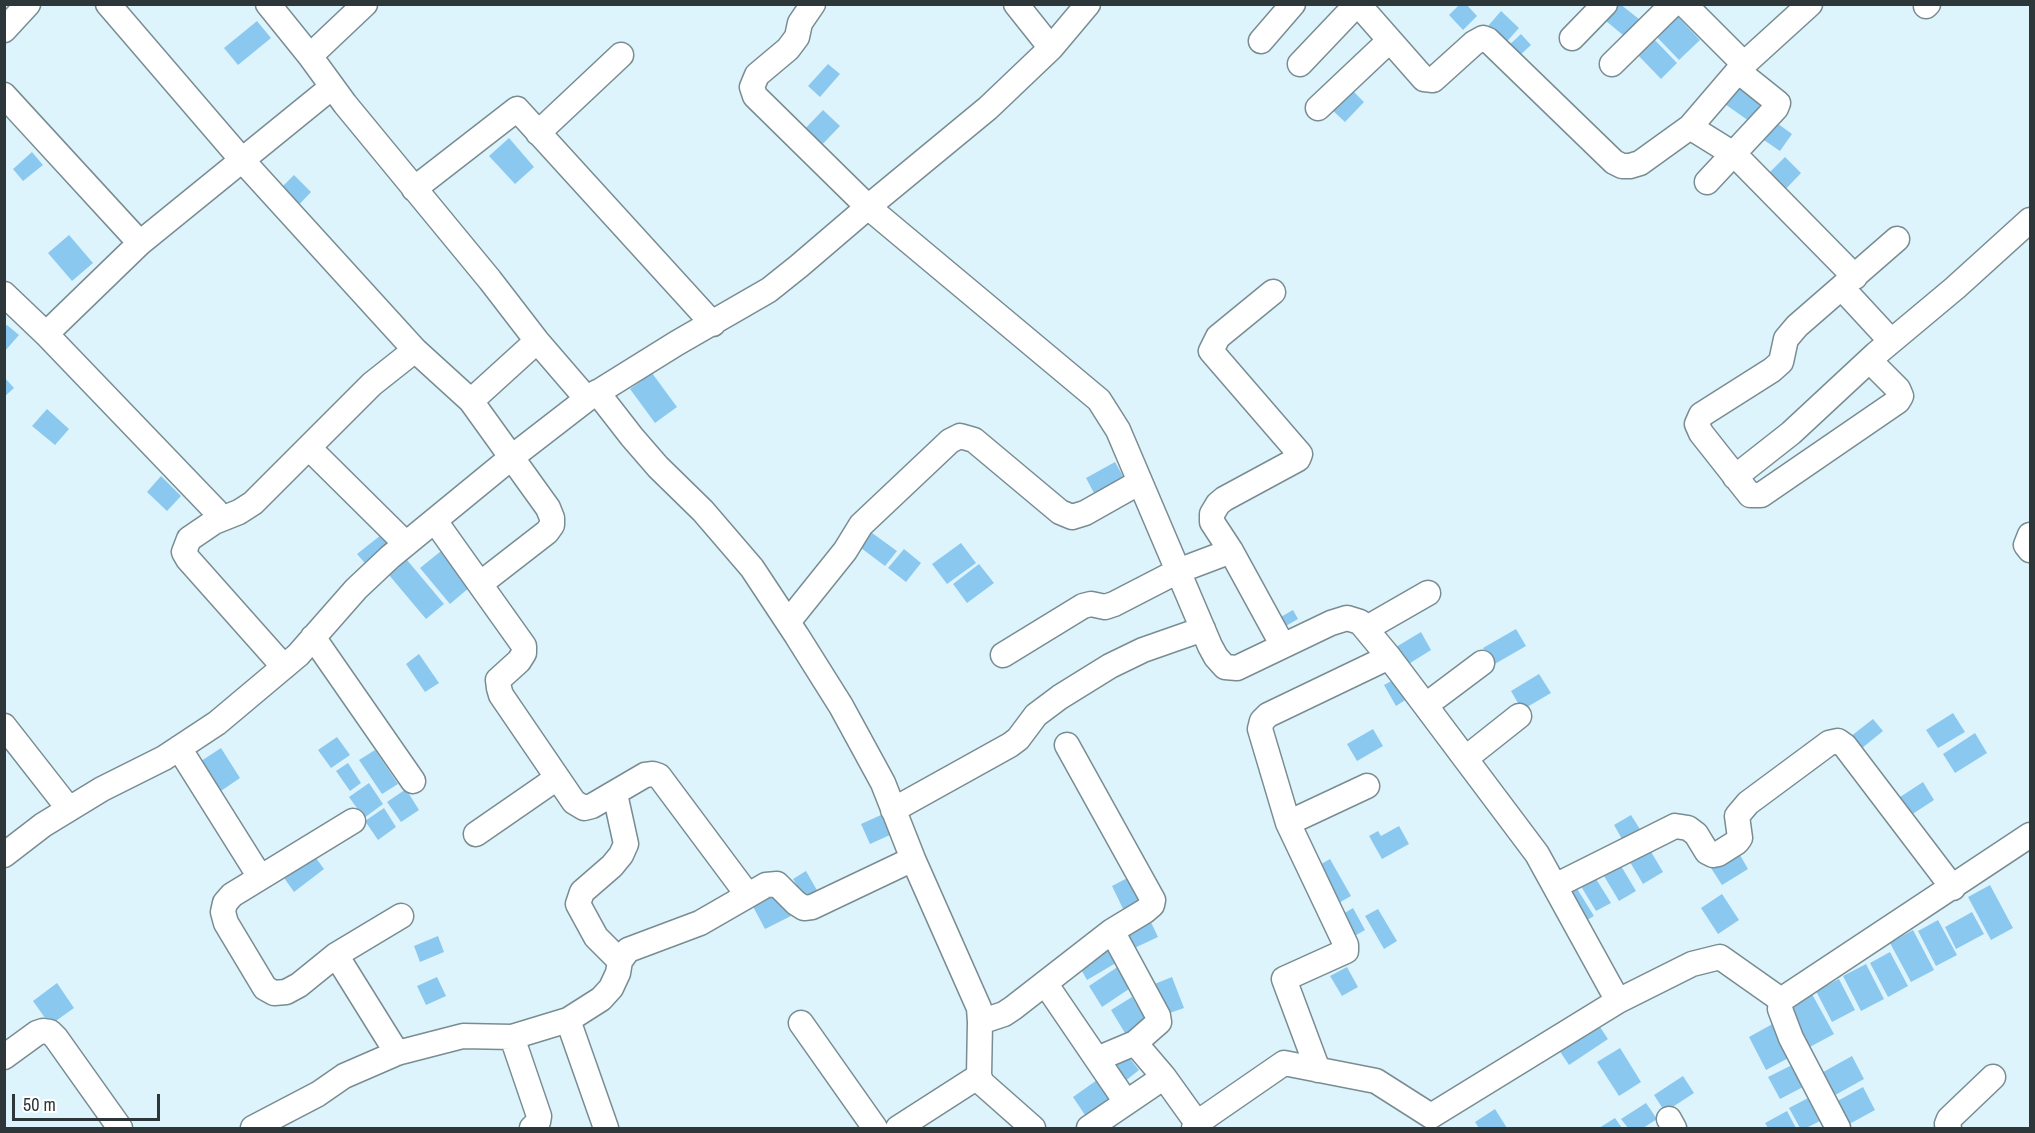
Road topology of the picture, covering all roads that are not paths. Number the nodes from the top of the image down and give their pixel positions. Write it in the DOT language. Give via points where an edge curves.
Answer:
graph roads {
  1 [pos="28,4"];
  2 [pos="108,4"];
  3 [pos="268,4"];
  4 [pos="365,4"];
  5 [pos="813,4"];
  6 [pos="1016,4"];
  7 [pos="1088,4"];
  8 [pos="1293,4"];
  9 [pos="1605,4"];
  10 [pos="1673,4"];
  11 [pos="1684,4"];
  12 [pos="1810,4"];
  13 [pos="1365,7"];
  14 [pos="4,30"];
  15 [pos="1572,38"];
  16 [pos="1261,41"];
  17 [pos="1389,41"];
  18 [pos="1051,48"];
  19 [pos="621,55"];
  20 [pos="309,56"];
  21 [pos="1300,64"];
  22 [pos="1612,64"];
  23 [pos="1741,68"];
  24 [pos="332,87"];
  25 [pos="4,95"];
  26 [pos="1318,108"];
  27 [pos="1690,127"];
  28 [pos="538,133"];
  29 [pos="1735,155"];
  30 [pos="242,160"];
  31 [pos="1707,183"];
  32 [pos="414,189"];
  33 [pos="868,207"];
  34 [pos="2031,220"];
  35 [pos="1897,239"];
  36 [pos="140,243"];
  37 [pos="1849,282"];
  38 [pos="1273,292"];
  39 [pos="4,294"];
  40 [pos="713,324"];
  41 [pos="46,334"];
  42 [pos="537,341"];
  43 [pos="1883,347"];
  44 [pos="415,350"];
  45 [pos="592,396"];
  46 [pos="471,400"];
  47 [pos="309,448"];
  48 [pos="512,457"];
  49 [pos="1735,477"];
  50 [pos="1140,482"];
  51 [pos="435,521"];
  52 [pos="214,522"];
  53 [pos="2031,535"];
  54 [pos="406,544"];
  55 [pos="2031,550"];
  56 [pos="1231,551"];
  57 [pos="1178,571"];
  58 [pos="480,584"];
  59 [pos="1428,592"];
  60 [pos="788,622"];
  61 [pos="1366,628"];
  62 [pos="1203,629"];
  63 [pos="313,637"];
  64 [pos="1283,646"];
  65 [pos="1003,655"];
  66 [pos="1389,657"];
  67 [pos="1482,663"];
  68 [pos="284,667"];
  69 [pos="1426,705"];
  70 [pos="1519,716"];
  71 [pos="4,726"];
  72 [pos="1067,745"];
  73 [pos="179,748"];
  74 [pos="1466,758"];
  75 [pos="557,778"];
  76 [pos="413,780"];
  77 [pos="1367,786"];
  78 [pos="615,794"];
  79 [pos="69,809"];
  80 [pos="893,810"];
  81 [pos="353,821"];
  82 [pos="1288,823"];
  83 [pos="476,834"];
  84 [pos="2031,835"];
  85 [pos="4,855"];
  86 [pos="913,859"];
  87 [pos="260,877"];
  88 [pos="1555,886"];
  89 [pos="1953,888"];
  90 [pos="747,894"];
  91 [pos="401,916"];
  92 [pos="1113,931"];
  93 [pos="336,955"];
  94 [pos="620,961"];
  95 [pos="1045,983"];
  96 [pos="1781,1000"];
  97 [pos="1618,1001"];
  98 [pos="568,1020"];
  99 [pos="980,1022"];
  100 [pos="801,1023"];
  101 [pos="512,1037"];
  102 [pos="1135,1042"];
  103 [pos="397,1053"];
  104 [pos="4,1057"];
  105 [pos="1097,1059"];
  106 [pos="1318,1070"];
  107 [pos="979,1076"];
  108 [pos="1164,1077"];
  109 [pos="1993,1077"];
  110 [pos="1126,1102"];
  111 [pos="1430,1122"];
  112 [pos="1196,1126"];
  113 [pos="120,1128"];
  114 [pos="253,1128"];
  115 [pos="532,1128"];
  116 [pos="606,1128"];
  117 [pos="875,1128"];
  118 [pos="898,1128"];
  119 [pos="1033,1128"];
  120 [pos="1089,1128"];
  121 [pos="1838,1128"];
  122 [pos="1949,1128"];
  1 -- 14 [label="street"];
  2 -- 30 [label="street"];
  3 -- 20 [label="street"];
  4 -- 20 [label="street"];
  5 -- 33 [label="street" via="800,23 797,37 757,75 752,87 755,96"];
  6 -- 18 [label="street"];
  7 -- 18 [label="street"];
  8 -- 16 [label="street"];
  9 -- 15 [label="street"];
  10 -- 22 [label="street"];
  11 -- 23 [label="street"];
  12 -- 23 [label="street"];
  13 -- 17 [label="street"];
  13 -- 21 [label="street"];
  17 -- 26 [label="street"];
  17 -- 27 [label="street" via="1424,80 1433,80 1474,43 1483,38 1488,40 1622,166 1640,163"];
  18 -- 33 [label="street" via="988,108"];
  19 -- 28 [label="street"];
  20 -- 24 [label="street"];
  23 -- 27 [label="street"];
  23 -- 29 [label="street" via="1778,103"];
  24 -- 30 [label="street"];
  24 -- 32 [label="street"];
  25 -- 36 [label="street"];
  27 -- 29 [label="street"];
  28 -- 32 [label="street" via="517,109"];
  28 -- 40 [label="street"];
  29 -- 31 [label="street"];
  29 -- 37 [label="street"];
  30 -- 36 [label="street"];
  30 -- 44 [label="street"];
  32 -- 42 [label="street"];
  33 -- 40 [label="street" via="769,290"];
  33 -- 50 [label="street" via="1099,400 1118,430"];
  34 -- 43 [label="street"];
  35 -- 37 [label="street"];
  36 -- 41 [label="street"];
  37 -- 43 [label="street"];
  37 -- 49 [label="street" via="1797,326 1786,339 1781,362 1701,415 1697,424 1701,433"];
  38 -- 56 [label="street" via="1218,337 1211,351 1300,454 1298,459 1224,499 1214,509 1212,522"];
  39 -- 41 [label="street"];
  40 -- 45 [label="street"];
  41 -- 52 [label="street" via="216,512"];
  42 -- 45 [label="street"];
  42 -- 46 [label="street"];
  43 -- 49 [label="street" via="1791,433"];
  43 -- 49 [label="street" via="1874,360 1898,389 1900,396 1892,406 1761,495 1750,495"];
  44 -- 46 [label="street"];
  44 -- 47 [label="street" via="372,384"];
  45 -- 48 [label="street"];
  45 -- 60 [label="street" via="737,549"];
  46 -- 48 [label="street"];
  47 -- 52 [label="street" via="253,503"];
  47 -- 54 [label="street"];
  48 -- 51 [label="street"];
  48 -- 58 [label="street" via="548,508 552,525"];
  50 -- 57 [label="street"];
  50 -- 60 [label="street" via="1072,517 1060,512 974,440 960,436 861,525"];
  51 -- 54 [label="street"];
  51 -- 58 [label="street"];
  52 -- 68 [label="street" via="189,539 184,552"];
  53 -- 55 [label="street" via="2026,545"];
  54 -- 63 [label="street" via="356,589"];
  56 -- 57 [label="street"];
  56 -- 64 [label="street"];
  57 -- 62 [label="street"];
  57 -- 65 [label="street" via="1114,604 1083,606"];
  58 -- 75 [label="street" via="524,646 519,661 498,680 501,695"];
  59 -- 61 [label="street"];
  60 -- 80 [label="street" via="846,715 883,783"];
  61 -- 64 [label="street" via="1347,618"];
  61 -- 66 [label="street"];
  62 -- 64 [label="street" via="1225,667 1237,668"];
  62 -- 80 [label="street" via="1110,666 1036,715 1010,745"];
  63 -- 68 [label="street"];
  63 -- 76 [label="street"];
  66 -- 69 [label="street"];
  66 -- 82 [label="street" via="1262,721 1260,729"];
  67 -- 69 [label="street"];
  68 -- 73 [label="street" via="217,723"];
  69 -- 74 [label="street"];
  70 -- 74 [label="street"];
  71 -- 79 [label="street"];
  72 -- 92 [label="street" via="1153,900 1145,911"];
  73 -- 79 [label="street"];
  73 -- 87 [label="street"];
  74 -- 88 [label="street" via="1537,854"];
  75 -- 78 [label="street" via="578,806 592,806"];
  75 -- 83 [label="street"];
  77 -- 82 [label="street"];
  78 -- 90 [label="street" via="645,775 659,776"];
  78 -- 94 [label="street" via="626,844 612,866 582,892 578,904 596,938"];
  79 -- 85 [label="street"];
  80 -- 86 [label="street"];
  81 -- 87 [label="street"];
  82 -- 106 [label="street" via="1346,945 1346,951 1284,979"];
  84 -- 89 [label="street"];
  86 -- 90 [label="street" via="812,908 796,903 777,884"];
  86 -- 99 [label="street" via="979,1008"];
  87 -- 93 [label="street" via="232,895 223,912 266,988 274,993 286,992"];
  88 -- 89 [label="street" via="1675,826 1688,828 1707,852 1718,854 1740,838 1737,816 1741,810 1829,743 1838,741"];
  88 -- 97 [label="street"];
  89 -- 96 [label="street"];
  90 -- 94 [label="street" via="700,923 628,950"];
  91 -- 93 [label="street"];
  92 -- 95 [label="street"];
  92 -- 102 [label="street" via="1158,1016 1155,1027"];
  93 -- 103 [label="street"];
  94 -- 98 [label="street" via="611,988"];
  95 -- 99 [label="street" via="1004,1014"];
  95 -- 105 [label="street"];
  96 -- 97 [label="street" via="1720,957 1692,964"];
  96 -- 121 [label="street" via="1780,1009 1791,1038"];
  97 -- 111 [label="street"];
  98 -- 101 [label="street"];
  98 -- 116 [label="street"];
  99 -- 107 [label="street"];
  100 -- 117 [label="street"];
  101 -- 103 [label="street" via="463,1036"];
  101 -- 115 [label="street" via="539,1116"];
  102 -- 105 [label="street"];
  102 -- 108 [label="street"];
  103 -- 114 [label="street" via="344,1076"];
  104 -- 113 [label="street" via="37,1033 50,1032"];
  105 -- 110 [label="street"];
  106 -- 111 [label="street" via="1376,1081"];
  106 -- 112 [label="street" via="1284,1063"];
  107 -- 118 [label="street"];
  107 -- 119 [label="street"];
  108 -- 110 [label="street"];
  108 -- 112 [label="street"];
  109 -- 122 [label="street" via="1949,1119"];
  110 -- 120 [label="street"];
}
